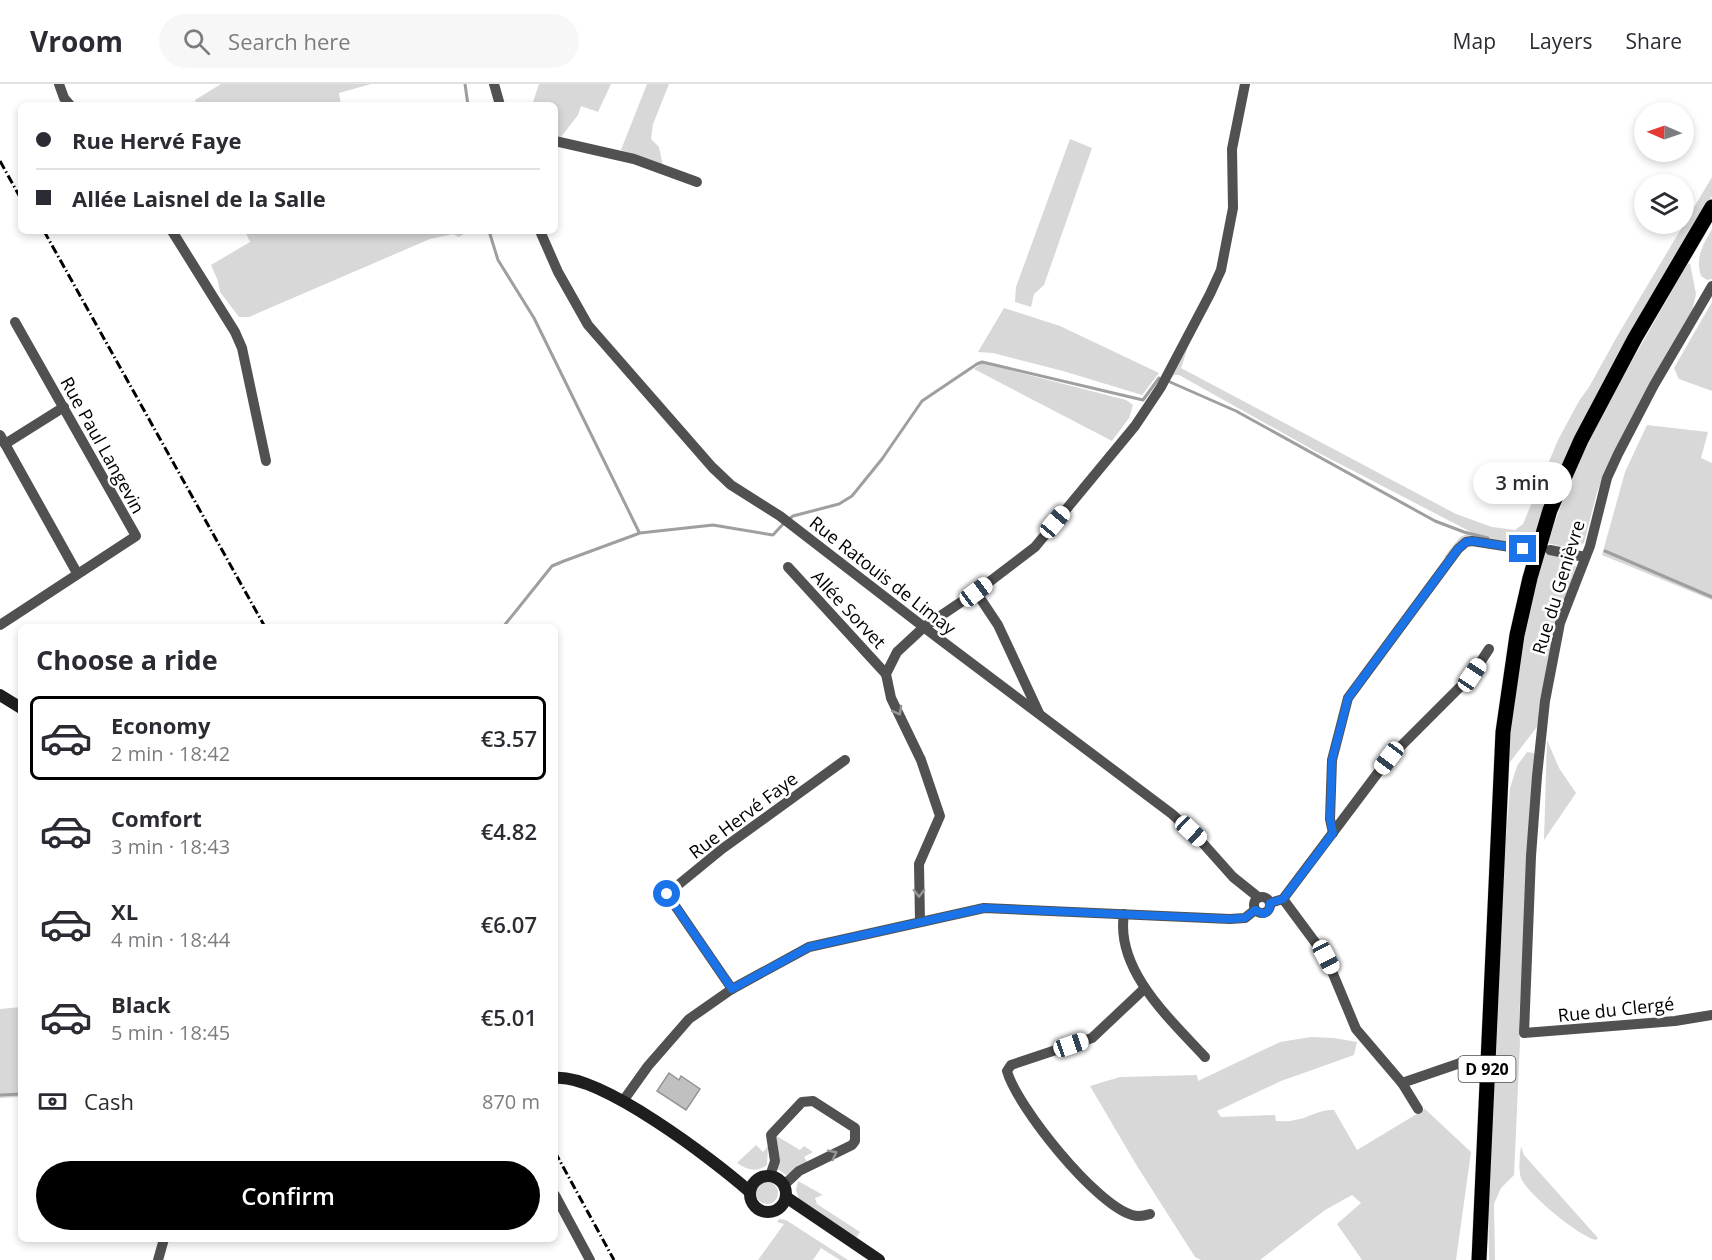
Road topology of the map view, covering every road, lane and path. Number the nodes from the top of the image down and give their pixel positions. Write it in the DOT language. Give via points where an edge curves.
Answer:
graph roads {
  1 [pos="59,84"];
  2 [pos="494,84"];
  3 [pos="1245,84"];
  4 [pos="67,102"];
  5 [pos="502,102"];
  6 [pos="558,142"];
  7 [pos="697,182"];
  8 [pos="1712,207"];
  9 [pos="174,234"];
  10 [pos="541,234"];
  11 [pos="1712,286"];
  12 [pos="15,322"];
  13 [pos="64,406"];
  14 [pos="2,440"];
  15 [pos="266,461"];
  16 [pos="1523,549"];
  17 [pos="1550,550"];
  18 [pos="1585,557"];
  19 [pos="788,567"];
  20 [pos="77,573"];
  21 [pos="976,592"];
  22 [pos="0,625"];
  23 [pos="924,627"];
  24 [pos="1489,649"];
  25 [pos="886,674"];
  26 [pos="0,695"];
  27 [pos="18,706"];
  28 [pos="1039,713"];
  29 [pos="845,760"];
  30 [pos="1333,833"];
  31 [pos="1258,897"];
  32 [pos="1283,899"];
  33 [pos="1270,903"];
  34 [pos="1255,910"];
  35 [pos="1124,914"];
  36 [pos="920,922"];
  37 [pos="732,989"];
  38 [pos="1144,989"];
  39 [pos="1712,1014"];
  40 [pos="1524,1033"];
  41 [pos="1205,1057"];
  42 [pos="1466,1061"];
  43 [pos="558,1078"];
  44 [pos="1402,1083"];
  45 [pos="623,1101"];
  46 [pos="1418,1109"];
  47 [pos="713,1160"];
  48 [pos="764,1177"];
  49 [pos="785,1191"];
  50 [pos="750,1192"];
  51 [pos="558,1201"];
  52 [pos="777,1209"];
  53 [pos="1150,1214"];
  54 [pos="163,1242"];
  55 [pos="1479,1258"];
  56 [pos="158,1260"];
  57 [pos="590,1260"];
  58 [pos="867,1260"];
  59 [pos="879,1260"];
  1 -- 4 [label="street"];
  2 -- 5 [label="street"];
  3 -- 21 [label="street" via="1232,149 1233,208 1221,270 1161,387 1135,426 1035,547"];
  6 -- 7 [label="street" via="634,159"];
  8 -- 55 [label="main road, D 920" via="1581,440 1551,510 1517,634 1502,756"];
  9 -- 15 [label="street" via="242,348"];
  10 -- 23 [label="street, Rue Ratouis de Limay" via="583,316 607,349 712,467"];
  11 -- 18 [label="street, Rue du Genièvre" via="1618,454 1607,478"];
  12 -- 13 [label="street, Rue Paul Langevin"];
  13 -- 14 [label="street"];
  13 -- 20 [label="street, Rue Paul Langevin" via="136,536"];
  14 -- 20 [label="street"];
  16 -- 30 [label="street" via="1466,542 1348,698 1332,760"];
  17 -- 18 [label="street"];
  18 -- 40 [label="street, Rue du Genièvre" via="1560,623 1545,701 1531,856"];
  19 -- 25 [label="street, Allée Sorvet"];
  20 -- 22 [label="street, Rue Paul Langevin"];
  21 -- 23 [label="street"];
  21 -- 28 [label="street" via="998,625"];
  23 -- 25 [label="street" via="897,652"];
  23 -- 28 [label="street, Rue Ratouis de Limay"];
  24 -- 30 [label="street" via="1472,675 1389,758"];
  25 -- 36 [label="street, one-way" via="891,698 921,760 940,816 919,864"];
  26 -- 27 [label="main road"];
  28 -- 31 [label="street, Rue Ratouis de Limay" via="1172,814"];
  29 -- 37 [label="street, Rue Hervé Faye" via="667,894"];
  30 -- 32 [label="street"];
  31 -- 33 [label="street"];
  31 -- 34 [label="street" via="1253,904"];
  32 -- 33 [label="street"];
  32 -- 44 [label="street" via="1326,957 1356,1029"];
  33 -- 34 [label="street" via="1267,912 1260,914"];
  34 -- 35 [label="street" via="1245,918 1230,919"];
  35 -- 36 [label="street" via="984,908"];
  35 -- 38 [label="street" via="1128,955"];
  36 -- 37 [label="street" via="809,947"];
  37 -- 45 [label="street" via="689,1018"];
  38 -- 41 [label="street"];
  38 -- 53 [label="street" via="1092,1038 1009,1067 1008,1076 1020,1101 1108,1202 1133,1216"];
  39 -- 40 [label="street, Rue du Clergé" via="1675,1021"];
  42 -- 44 [label="street"];
  43 -- 45 [label="main road" via="581,1080"];
  44 -- 46 [label="street"];
  45 -- 47 [label="main road"];
  47 -- 48 [label="main road"];
  47 -- 50 [label="main road"];
  48 -- 49 [label="main road"];
  49 -- 48 [label="street, one-way" via="800,1172 852,1144 855,1128 813,1101 802,1102 771,1134 775,1161"];
  48 -- 50 [label="main road"];
  49 -- 52 [label="main road"];
  49 -- 59 [label="main road" via="809,1214"];
  50 -- 52 [label="main road" via="759,1210"];
  51 -- 57 [label="street"];
  52 -- 58 [label="main road" via="800,1217"];
  54 -- 56 [label="street"];
}
